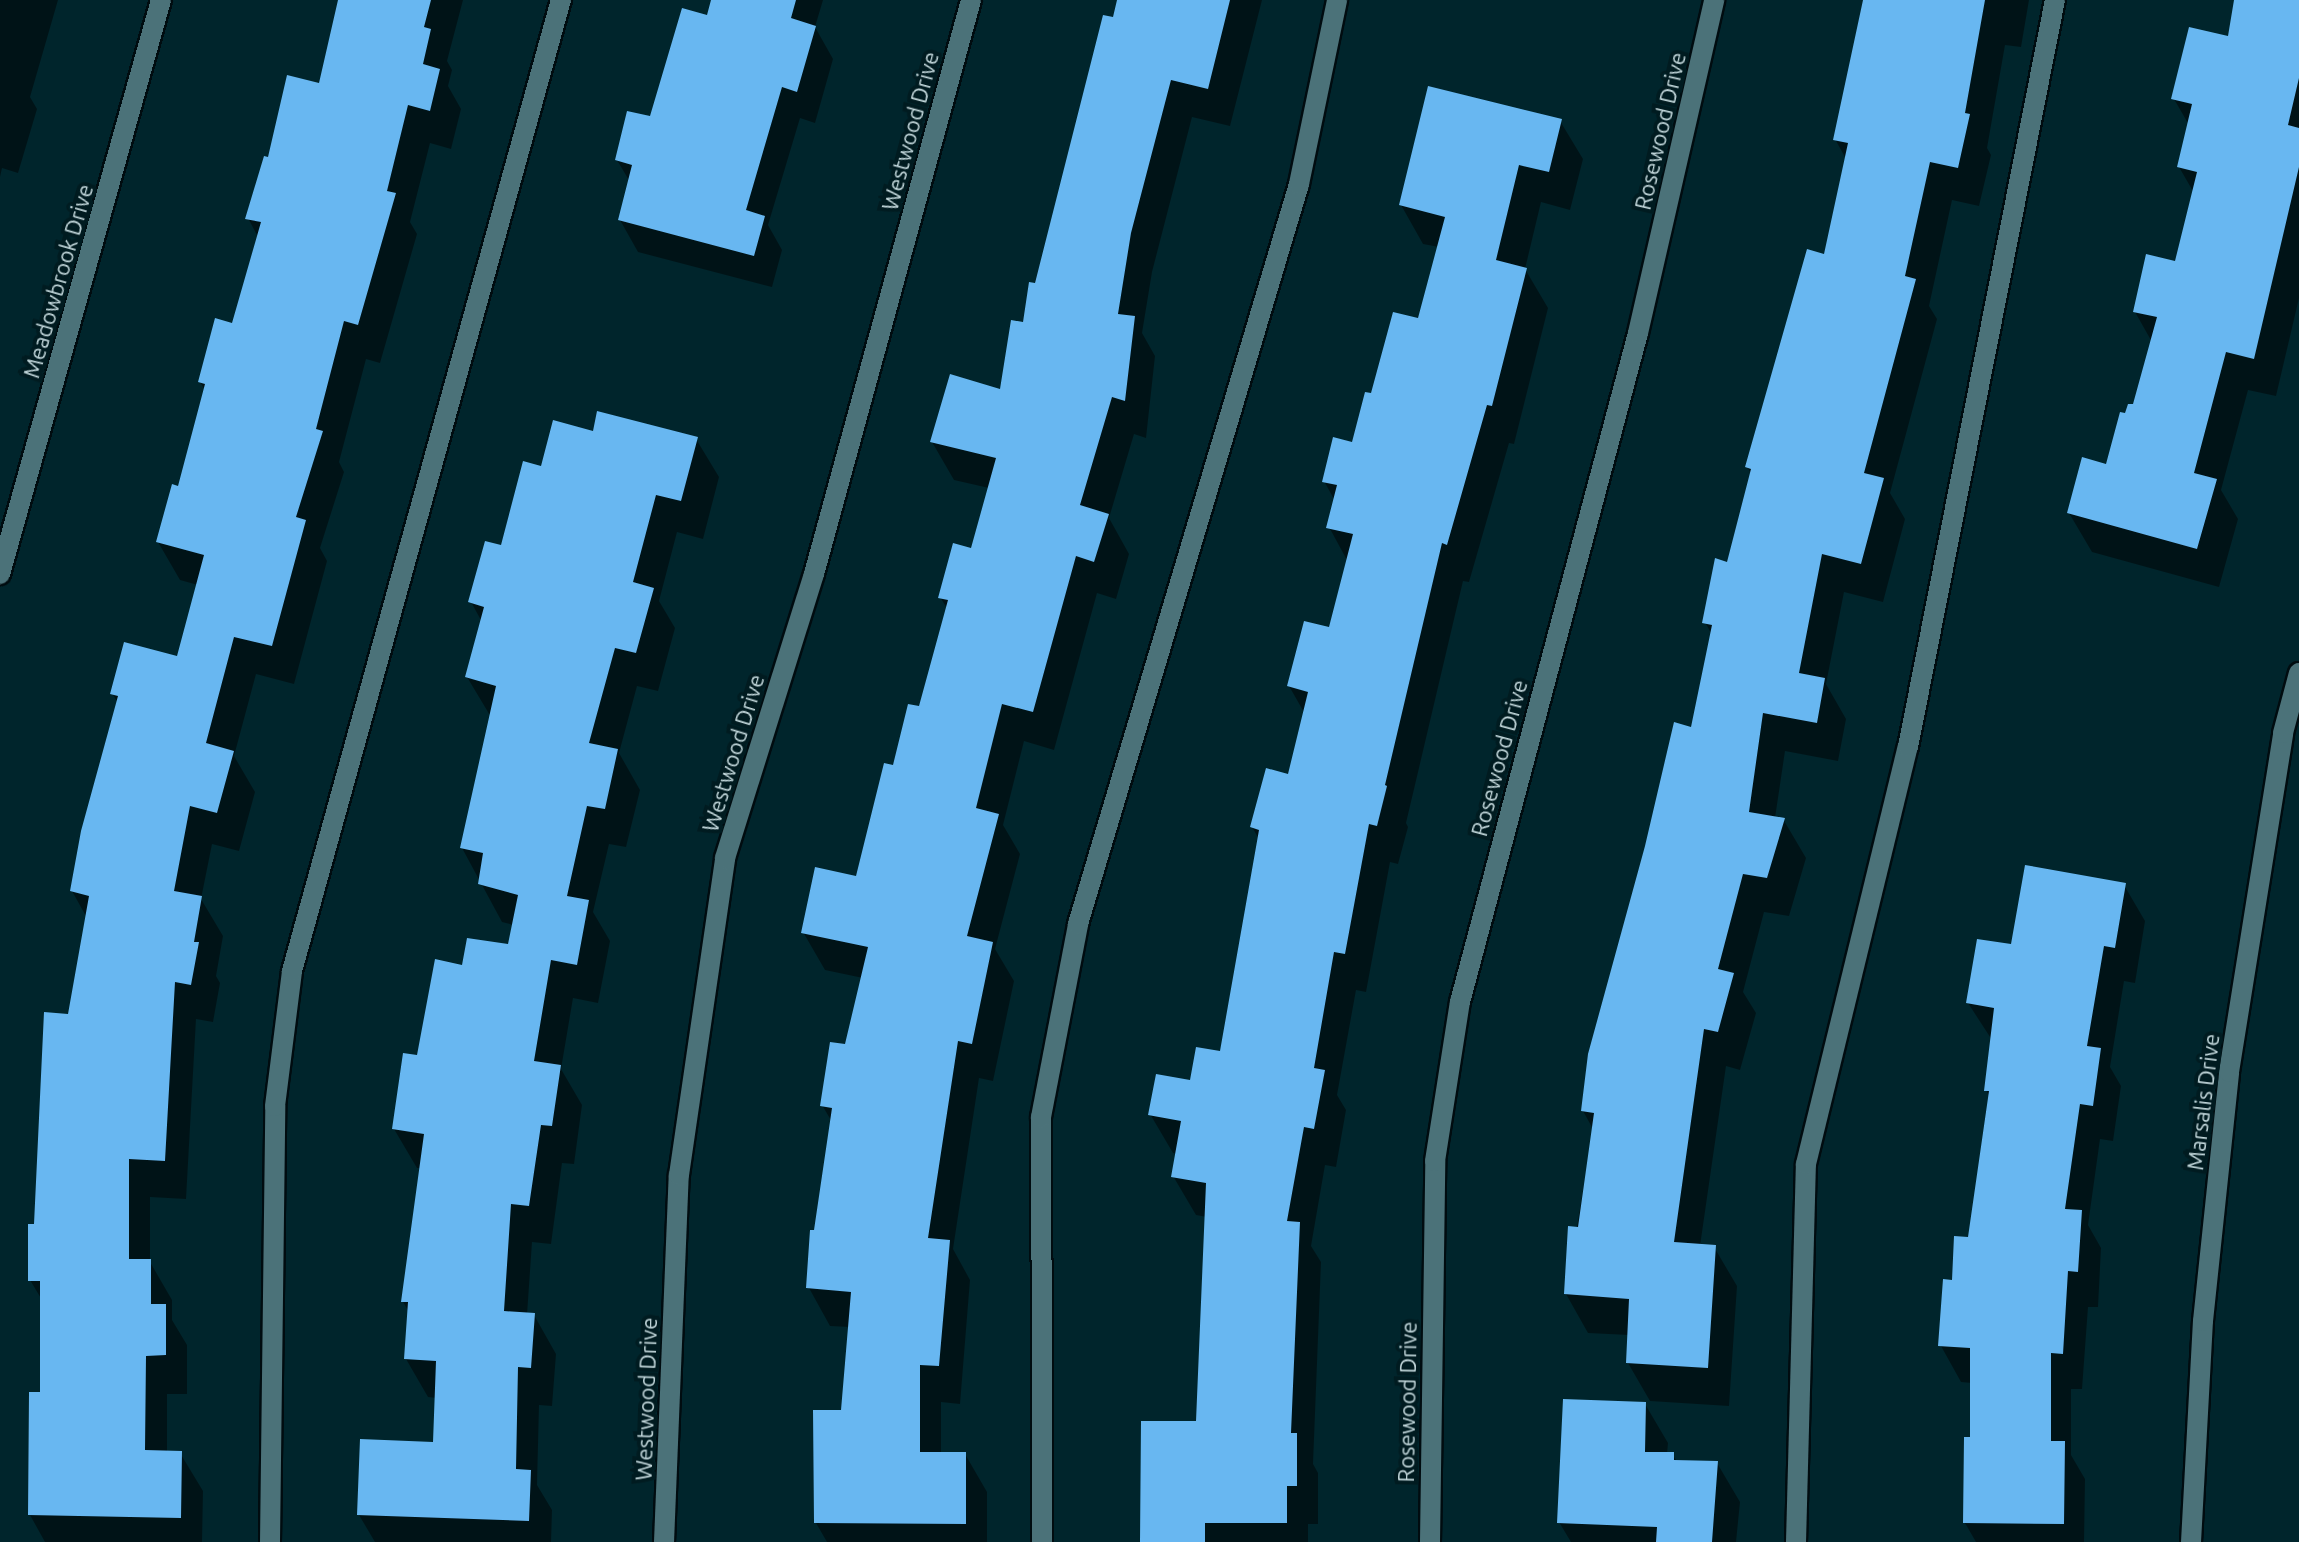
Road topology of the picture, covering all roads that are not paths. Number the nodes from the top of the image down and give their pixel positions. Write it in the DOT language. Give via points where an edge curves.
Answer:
graph roads {
  1 [pos="161,0"];
  2 [pos="561,0"];
  3 [pos="971,0"];
  4 [pos="1337,0"];
  5 [pos="1714,0"];
  6 [pos="2055,0"];
  7 [pos="0,574"];
  8 [pos="2299,673"];
  9 [pos="270,1542"];
  10 [pos="664,1542"];
  11 [pos="1042,1542"];
  12 [pos="1430,1542"];
  13 [pos="1796,1542"];
  14 [pos="2191,1542"];
  1 -- 7 [label="street, Meadowbrook Drive"];
  2 -- 9 [label="street" via="292,971 275,1106"];
  3 -- 10 [label="street, Westwood Drive" via="814,574 725,858 679,1175"];
  4 -- 11 [label="street" via="1299,184 1078,924 1041,1117"];
  5 -- 12 [label="street, Rosewood Drive" via="1638,333 1460,1002 1435,1161"];
  6 -- 13 [label="street" via="1908,747 1806,1164"];
  8 -- 14 [label="street, Marsalis Drive" via="2283,733 2229,1072 2203,1321"];
}
